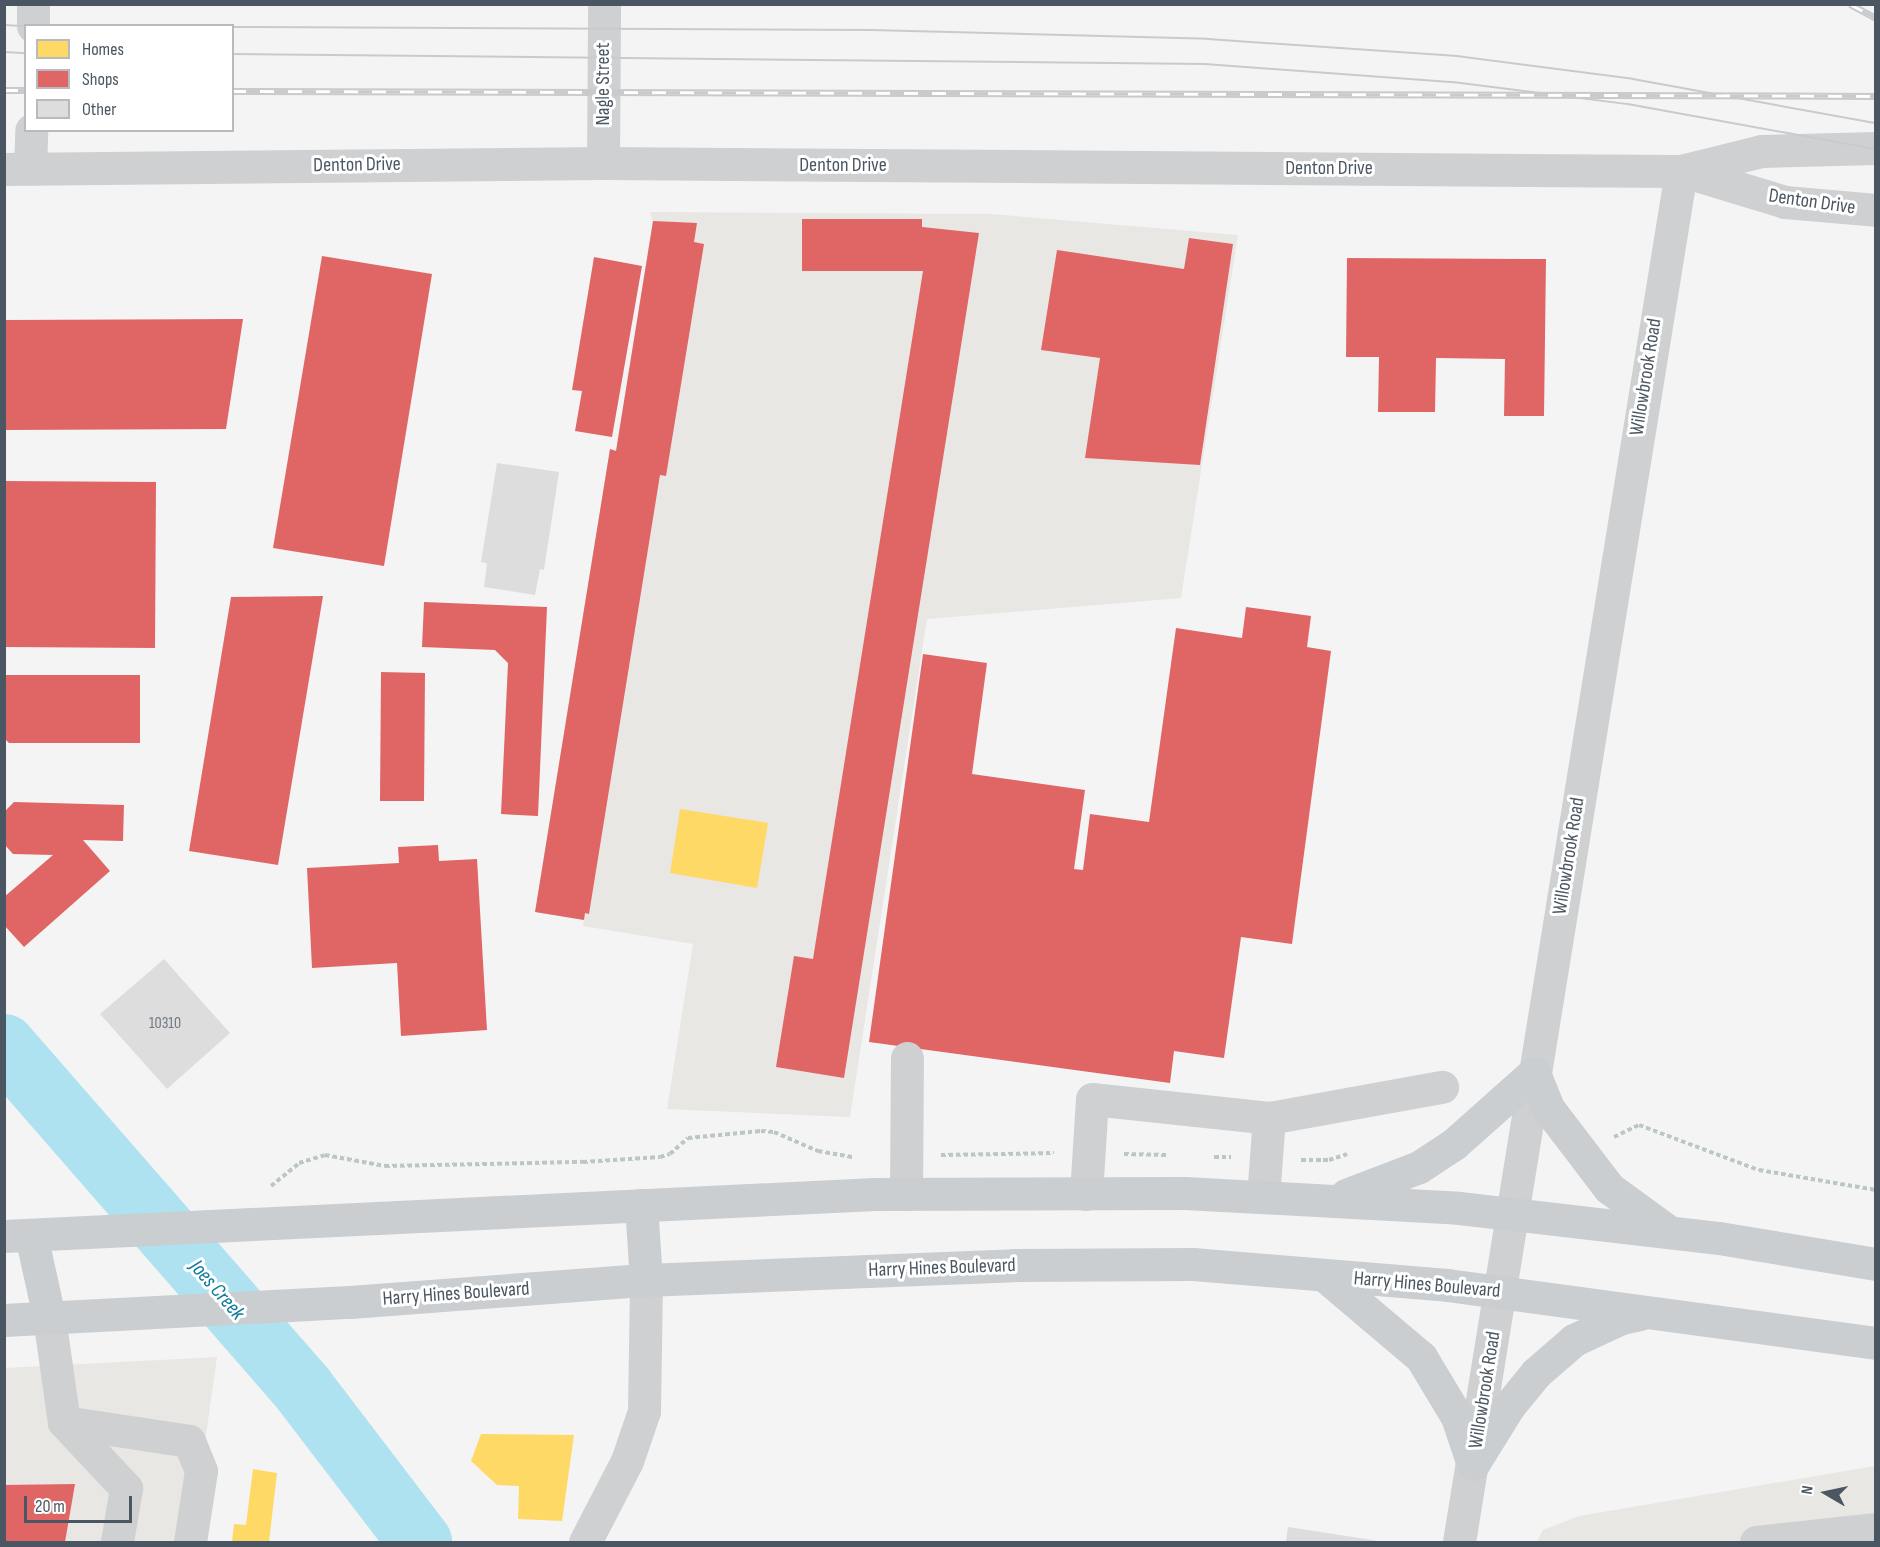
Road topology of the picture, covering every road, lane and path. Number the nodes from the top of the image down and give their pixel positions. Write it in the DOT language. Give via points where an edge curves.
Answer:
graph roads {
  1 [pos="33,4"];
  2 [pos="604,4"];
  3 [pos="33,24"];
  4 [pos="30,132"];
  5 [pos="1875,148"];
  6 [pos="603,163"];
  7 [pos="17,168"];
  8 [pos="1681,171"];
  9 [pos="1875,210"];
  10 [pos="907,1058"];
  11 [pos="1534,1073"];
  12 [pos="1442,1087"];
  13 [pos="1269,1118"];
  14 [pos="1604,1143"];
  15 [pos="1353,1152"];
  16 [pos="1089,1153"];
  17 [pos="1172,1155"];
  18 [pos="904,1156"];
  19 [pos="1207,1156"];
  20 [pos="1265,1158"];
  21 [pos="264,1190"];
  22 [pos="1875,1190"];
  23 [pos="906,1194"];
  24 [pos="1086,1194"];
  25 [pos="1263,1197"];
  26 [pos="1333,1199"];
  27 [pos="641,1205"];
  28 [pos="1511,1215"];
  29 [pos="1672,1233"];
  30 [pos="30,1234"];
  31 [pos="1875,1264"];
  32 [pos="1325,1276"];
  33 [pos="646,1280"];
  34 [pos="1500,1291"];
  35 [pos="1650,1312"];
  36 [pos="50,1317"];
  37 [pos="4,1320"];
  38 [pos="1875,1343"];
  39 [pos="64,1422"];
  40 [pos="1473,1464"];
  41 [pos="1875,1529"];
  42 [pos="117,1542"];
  43 [pos="190,1542"];
  44 [pos="585,1542"];
  45 [pos="1459,1542"];
  46 [pos="1756,1542"];
  1 -- 3 [label="street"];
  2 -- 6 [label="street, Nagle Street"];
  4 -- 7 [label="street"];
  5 -- 8 [label="street, Denton Drive" via="1761,151"];
  6 -- 7 [label="street, Denton Drive"];
  6 -- 8 [label="street, Denton Drive"];
  8 -- 9 [label="street, Denton Drive" via="1785,202"];
  8 -- 11 [label="street, Willowbrook Road"];
  10 -- 18 [label="street"];
  11 -- 26 [label="main road" via="1463,1137 1419,1167"];
  11 -- 28 [label="street, Willowbrook Road"];
  11 -- 29 [label="main road" via="1548,1108 1609,1188 1638,1213"];
  12 -- 13 [label="street"];
  13 -- 16 [label="street" via="1092,1099"];
  13 -- 20 [label="street"];
  14 -- 22 [label="path" via="1639,1125 1759,1170"];
  15 -- 20 [label="path" via="1329,1160"];
  16 -- 17 [label="path"];
  16 -- 18 [label="path"];
  16 -- 24 [label="street"];
  18 -- 21 [label="path" via="835,1155 774,1132 730,1132 688,1138 670,1154 660,1157 583,1162 385,1166 325,1155 299,1163"];
  18 -- 23 [label="street"];
  19 -- 20 [label="path"];
  20 -- 25 [label="street"];
  23 -- 24 [label="main road"];
  23 -- 27 [label="main road"];
  24 -- 25 [label="main road"];
  25 -- 26 [label="main road"];
  26 -- 28 [label="main road"];
  27 -- 30 [label="main road"];
  27 -- 33 [label="main road"];
  28 -- 29 [label="main road"];
  28 -- 34 [label="street, Willowbrook Road"];
  29 -- 31 [label="main road"];
  30 -- 36 [label="main road"];
  32 -- 33 [label="main road, Harry Hines Boulevard" via="1182,1264 1014,1265"];
  32 -- 34 [label="main road, Harry Hines Boulevard"];
  32 -- 40 [label="main road" via="1421,1357 1457,1417"];
  33 -- 36 [label="main road, Harry Hines Boulevard" via="350,1302"];
  33 -- 44 [label="street" via="644,1411 627,1461"];
  34 -- 35 [label="main road, Harry Hines Boulevard"];
  34 -- 40 [label="street, Willowbrook Road"];
  35 -- 38 [label="main road, Harry Hines Boulevard"];
  35 -- 40 [label="main road" via="1621,1318 1574,1340 1536,1373 1509,1406"];
  36 -- 37 [label="main road, Harry Hines Boulevard"];
  36 -- 39 [label="street"];
  39 -- 42 [label="street" via="126,1488"];
  39 -- 43 [label="street" via="189,1441 201,1471"];
  40 -- 45 [label="street, Willowbrook Road"];
  41 -- 46 [label="street"];
}
